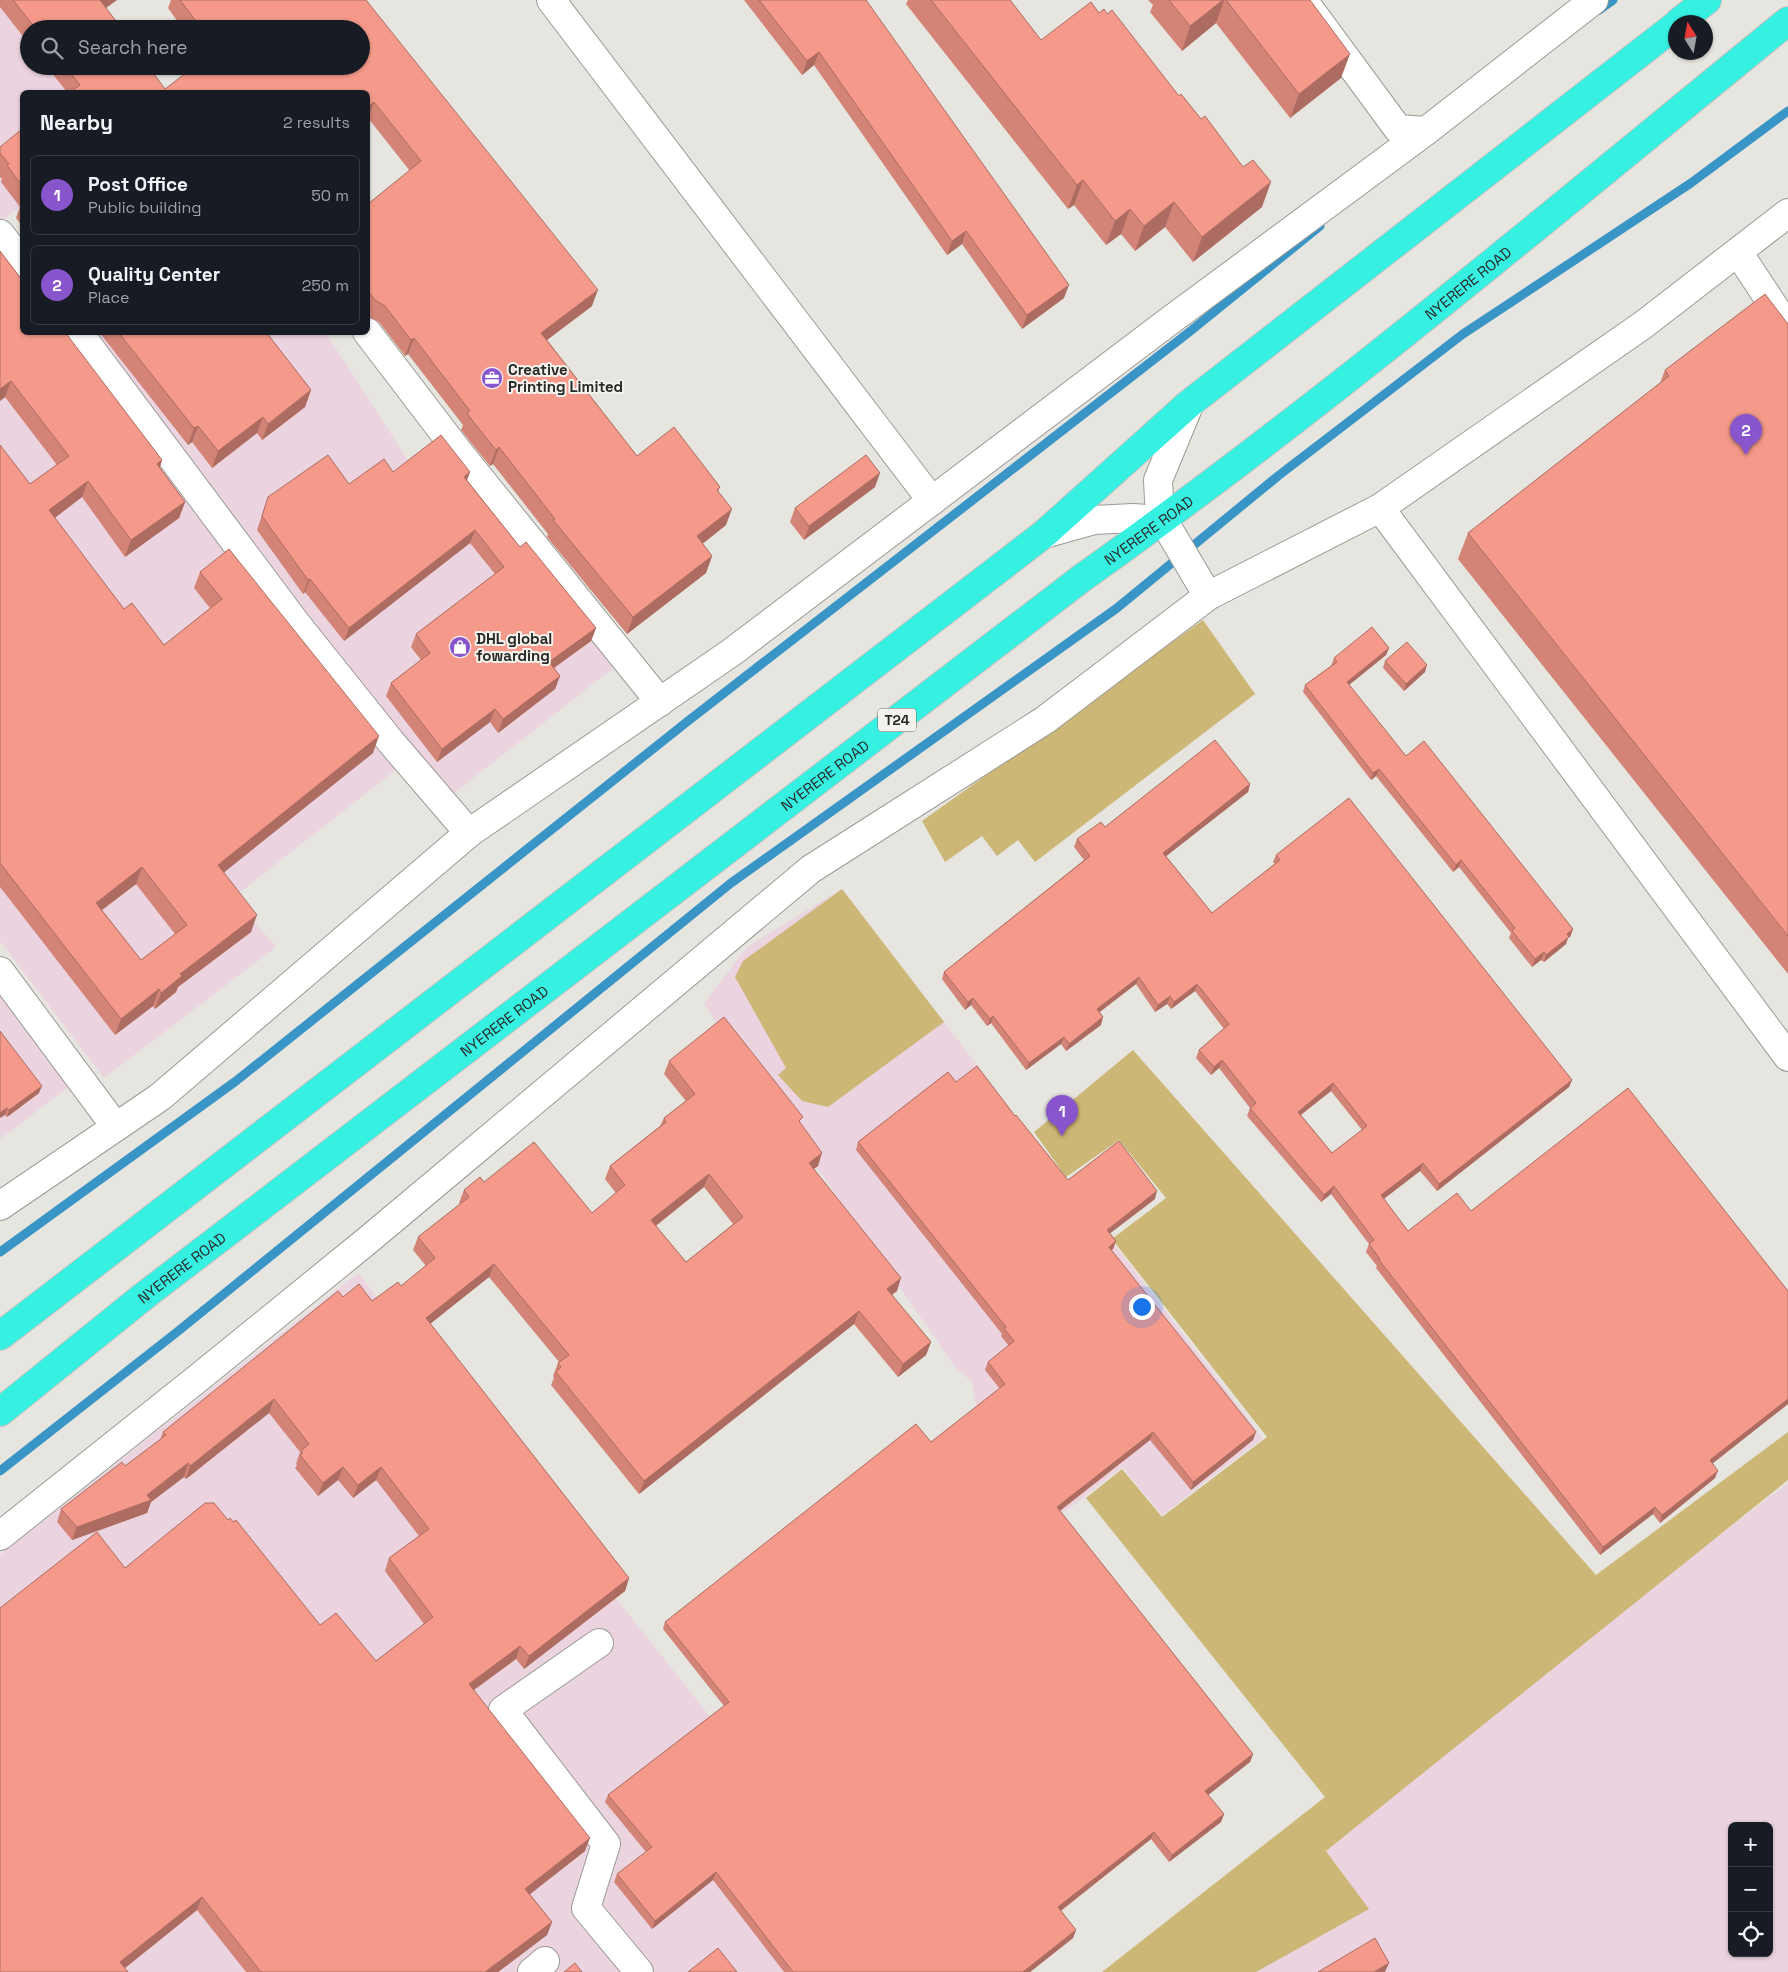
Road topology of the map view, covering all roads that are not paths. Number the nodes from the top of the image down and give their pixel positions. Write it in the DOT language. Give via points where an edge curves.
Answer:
graph roads {
  1 [pos="551,0"];
  2 [pos="1303,0"];
  3 [pos="1594,0"];
  4 [pos="1708,0"];
  5 [pos="1688,15"];
  6 [pos="1788,21"];
  7 [pos="1668,31"];
  8 [pos="1426,131"];
  9 [pos="1788,212"];
  10 [pos="0,234"];
  11 [pos="1738,252"];
  12 [pos="20,259"];
  13 [pos="1788,328"];
  14 [pos="80,335"];
  15 [pos="369,335"];
  16 [pos="1190,403"];
  17 [pos="932,501"];
  18 [pos="1380,508"];
  19 [pos="1163,520"];
  20 [pos="1044,534"];
  21 [pos="1208,596"];
  22 [pos="660,702"];
  23 [pos="469,833"];
  24 [pos="0,971"];
  25 [pos="1788,1058"];
  26 [pos="115,1126"];
  27 [pos="0,1206"];
  28 [pos="0,1336"];
  29 [pos="0,1412"];
  30 [pos="0,1536"];
  31 [pos="599,1643"];
  32 [pos="639,1972"];
  1 -- 17 [label="street"];
  2 -- 8 [label="street" via="1398,129"];
  3 -- 8 [label="street"];
  4 -- 5 [label="highway"];
  6 -- 19 [label="highway, NYERERE ROAD / T24" via="1404,333"];
  7 -- 16 [label="highway"];
  8 -- 17 [label="street"];
  9 -- 11 [label="street"];
  10 -- 12 [label="street"];
  11 -- 13 [label="street"];
  11 -- 18 [label="street" via="1643,325"];
  14 -- 23 [label="street" via="295,622"];
  15 -- 22 [label="street" via="457,450"];
  16 -- 19 [label="street" via="1158,480"];
  16 -- 20 [label="highway"];
  17 -- 22 [label="street" via="732,652"];
  18 -- 21 [label="street"];
  18 -- 25 [label="street"];
  19 -- 20 [label="street" via="1094,520"];
  19 -- 21 [label="street"];
  19 -- 29 [label="highway, NYERERE ROAD / T24" via="1082,578 207,1248"];
  20 -- 28 [label="highway"];
  21 -- 30 [label="street" via="1045,720 811,869 368,1240"];
  22 -- 23 [label="street"];
  23 -- 26 [label="street" via="160,1097"];
  24 -- 26 [label="street"];
  26 -- 27 [label="street"];
  31 -- 32 [label="street" via="503,1710 606,1844 586,1908"];
}
